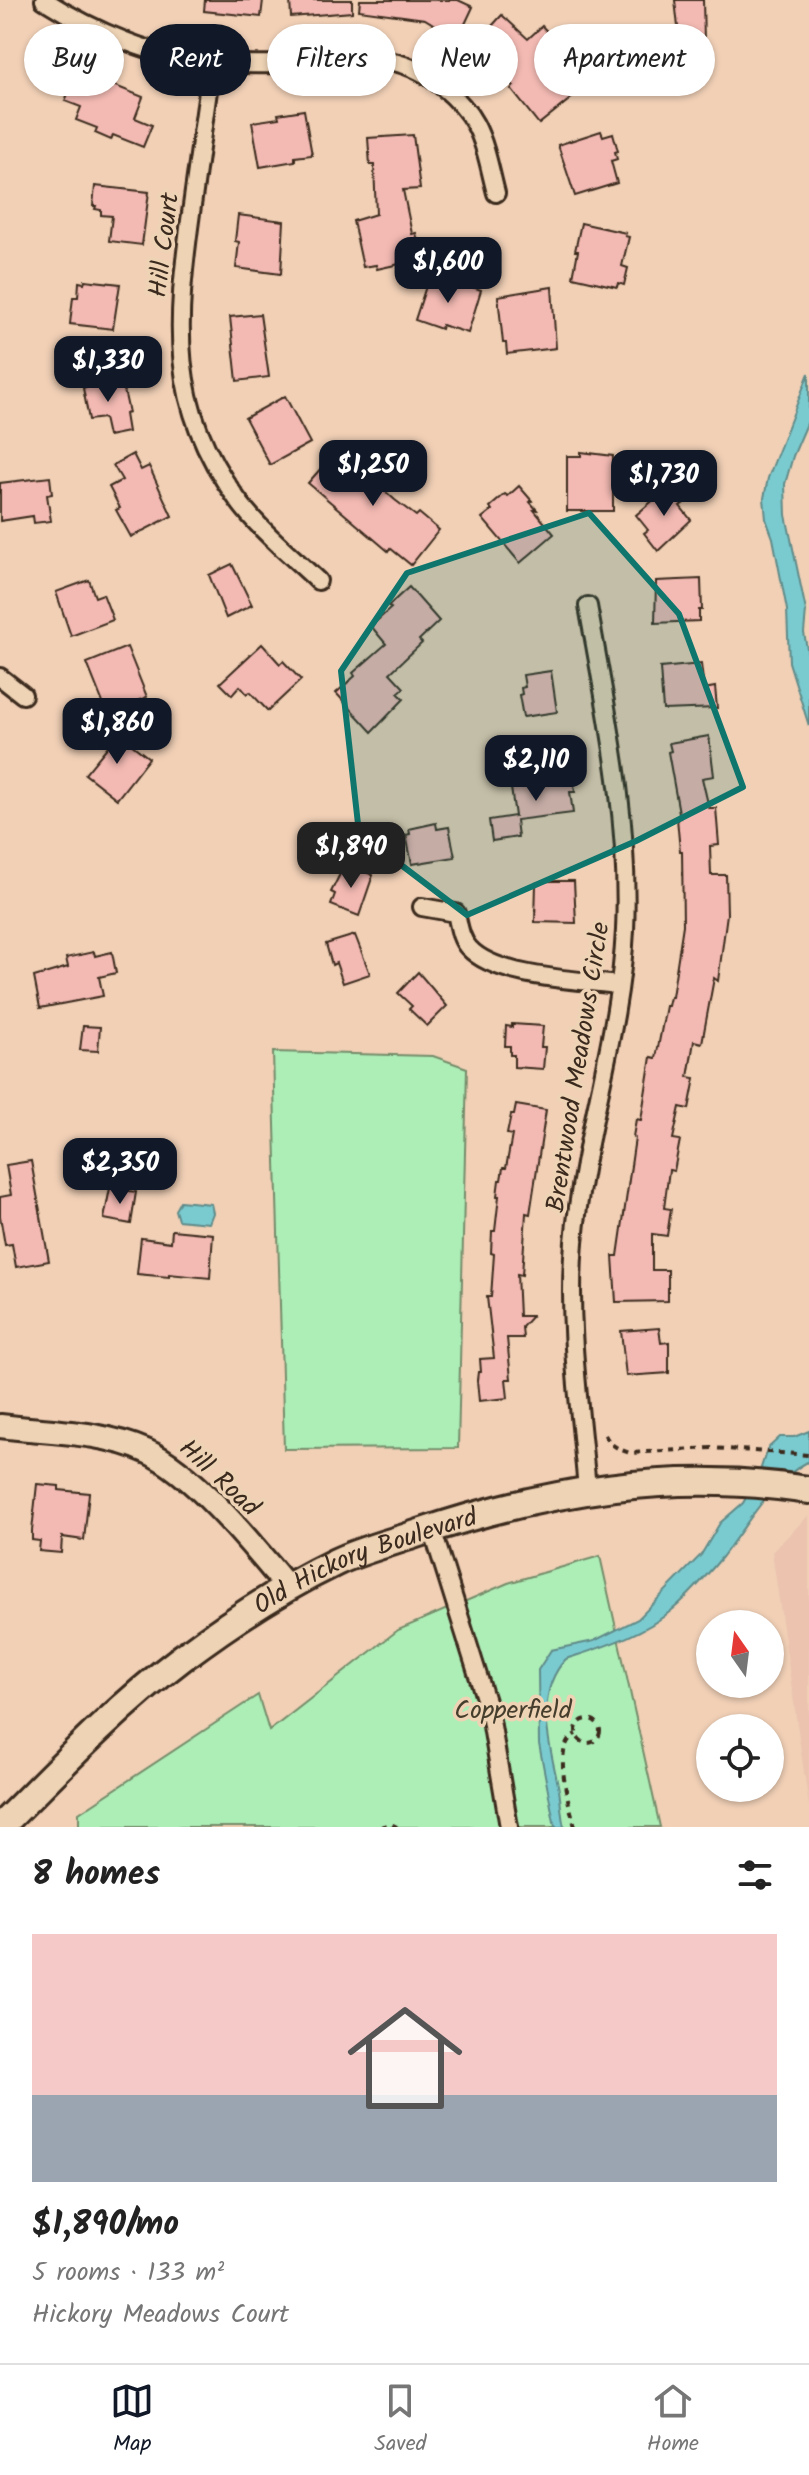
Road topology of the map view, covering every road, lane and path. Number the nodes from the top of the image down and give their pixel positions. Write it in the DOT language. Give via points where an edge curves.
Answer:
graph roads {
  1 [pos="44,0"];
  2 [pos="140,44"];
  3 [pos="251,63"];
  4 [pos="207,96"];
  5 [pos="496,193"];
  6 [pos="318,581"];
  7 [pos="588,606"];
  8 [pos="0,677"];
  9 [pos="23,695"];
  10 [pos="422,907"];
  11 [pos="619,985"];
  12 [pos="0,1426"];
  13 [pos="605,1435"];
  14 [pos="809,1455"];
  15 [pos="587,1489"];
  16 [pos="809,1490"];
  17 [pos="432,1529"];
  18 [pos="288,1588"];
  19 [pos="576,1734"];
  20 [pos="0,1827"];
  21 [pos="381,1827"];
  22 [pos="397,1827"];
  23 [pos="509,1827"];
  24 [pos="575,1827"];
  1 -- 2 [label="street"];
  3 -- 5 [label="street" via="362,57 416,69 471,117"];
  4 -- 6 [label="street, Hill Court" via="181,291 179,343 186,388 202,435 239,502"];
  7 -- 11 [label="street, Brentwood Meadows Circle" via="608,715 624,853 625,935"];
  8 -- 9 [label="street"];
  10 -- 11 [label="street" via="456,913 469,948 494,964"];
  11 -- 15 [label="street, Brentwood Meadows Circle" via="574,1240 572,1321"];
  12 -- 18 [label="street, Hill Road" via="105,1439 156,1456 230,1521"];
  13 -- 14 [label="path" via="630,1453 700,1448"];
  15 -- 16 [label="main road, Old Hickory Boulevard" via="701,1481"];
  15 -- 17 [label="main road, Old Hickory Boulevard"];
  17 -- 18 [label="main road, Old Hickory Boulevard" via="338,1561"];
  17 -- 23 [label="street" via="490,1714"];
  18 -- 20 [label="main road, Old Hickory Boulevard" via="214,1635 125,1704"];
  19 -- 19 [label="path" via="582,1742 591,1742 600,1727 595,1720 584,1719"];
  19 -- 24 [label="path" via="567,1741 562,1760"];
  21 -- 22 [label="path"];
}
